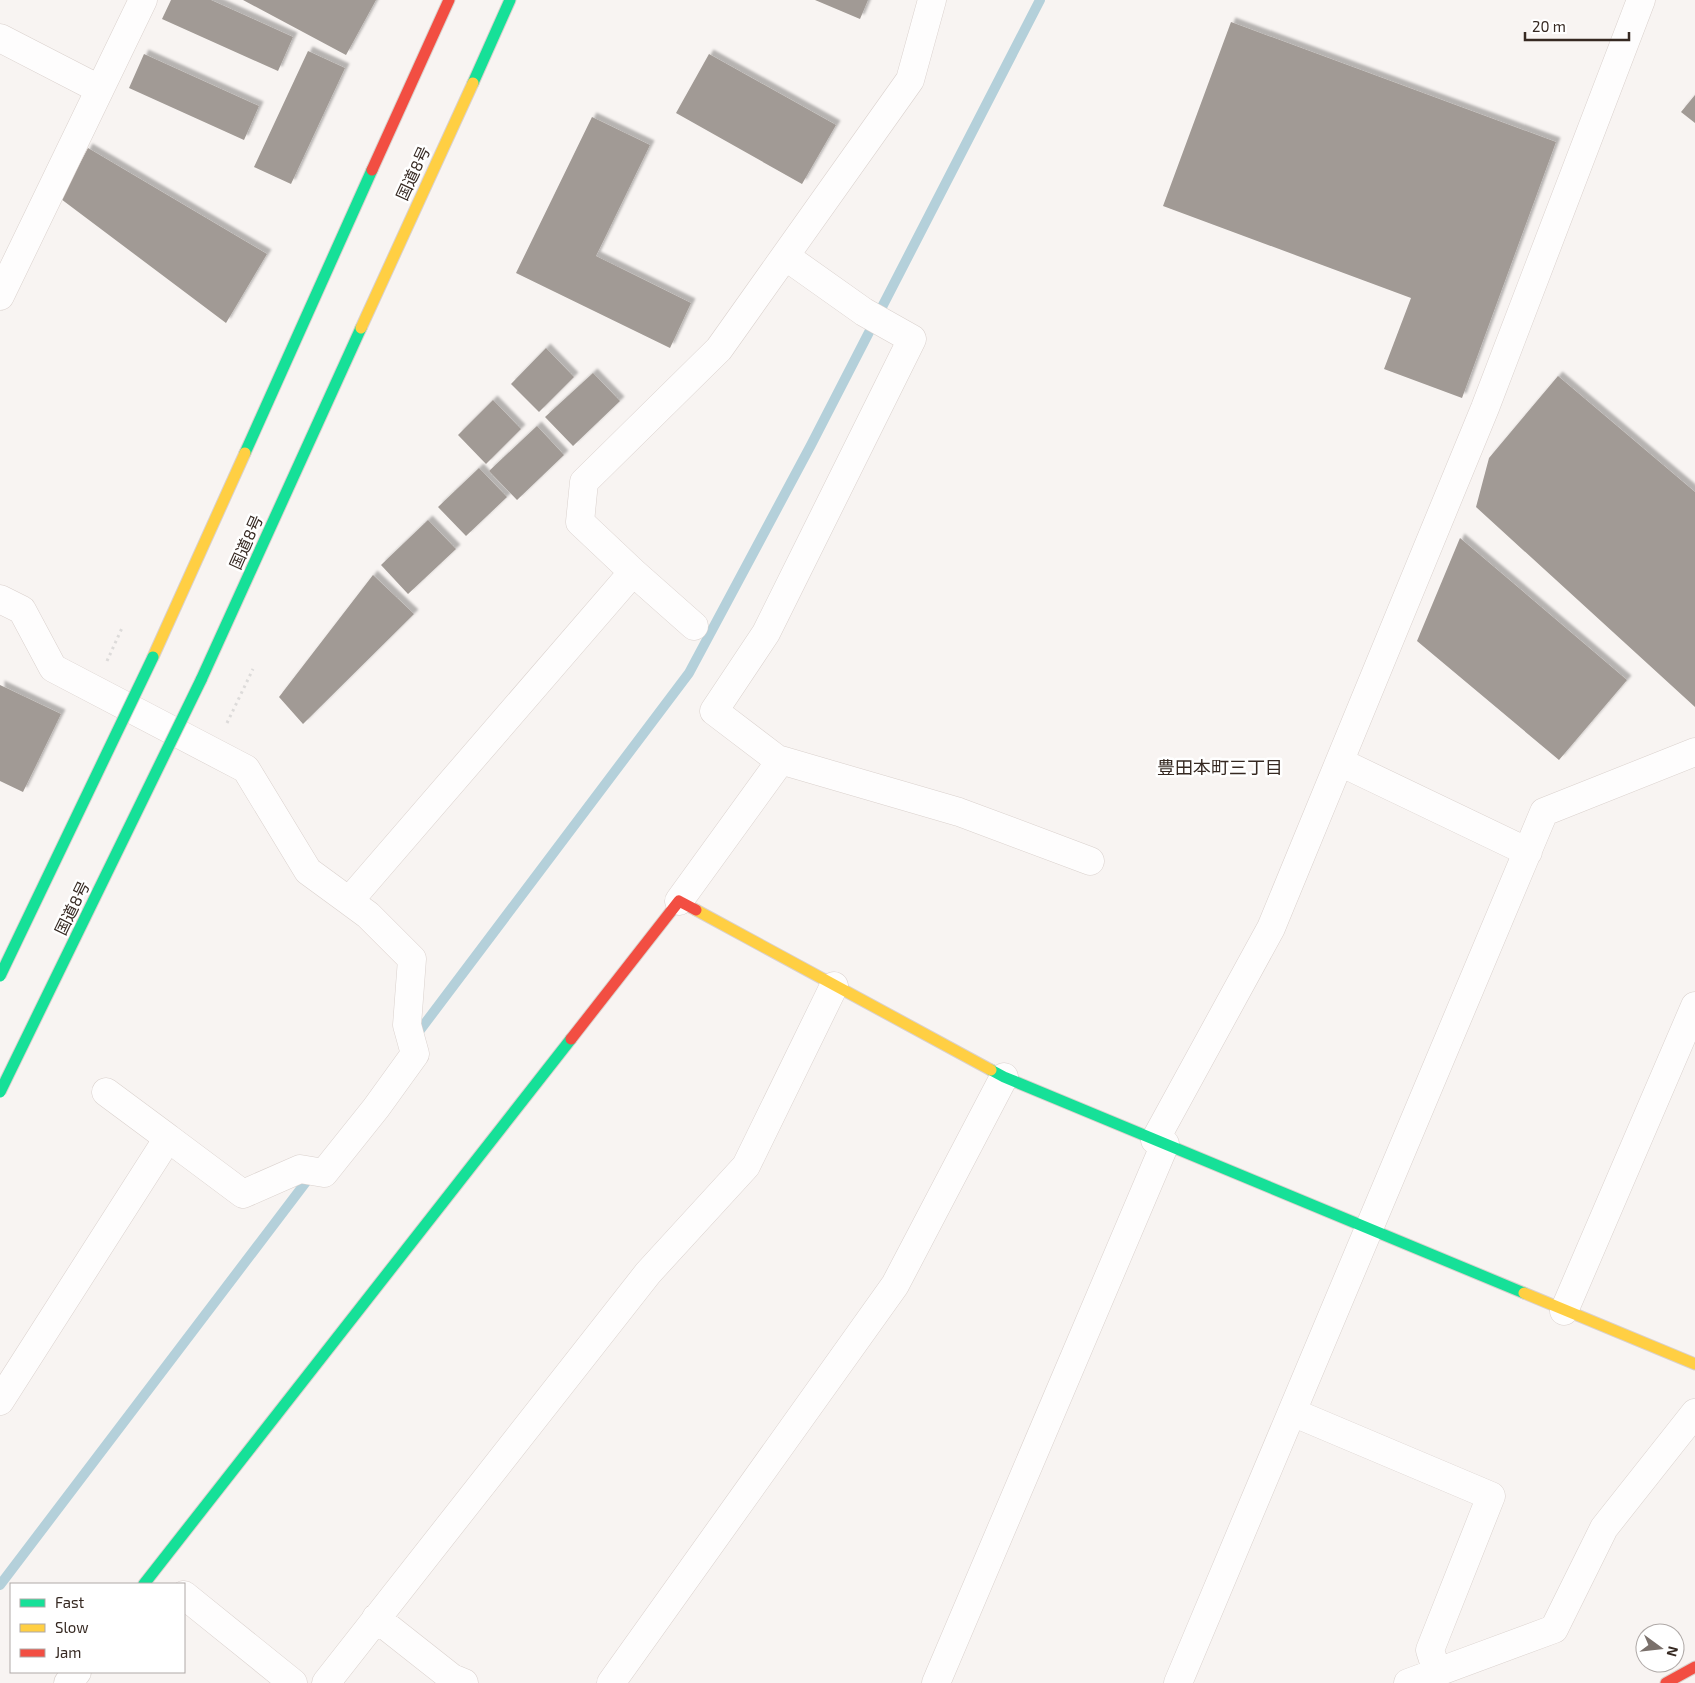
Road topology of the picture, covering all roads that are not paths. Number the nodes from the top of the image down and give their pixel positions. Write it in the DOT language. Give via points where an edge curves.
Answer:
graph roads {
  1 [pos="143,0"];
  2 [pos="449,0"];
  3 [pos="510,0"];
  4 [pos="932,0"];
  5 [pos="1641,0"];
  6 [pos="0,38"];
  7 [pos="99,89"];
  8 [pos="786,256"];
  9 [pos="0,296"];
  10 [pos="633,572"];
  11 [pos="0,599"];
  12 [pos="694,626"];
  13 [pos="1695,752"];
  14 [pos="777,759"];
  15 [pos="1340,762"];
  16 [pos="1528,852"];
  17 [pos="1090,861"];
  18 [pos="349,901"];
  19 [pos="679,902"];
  20 [pos="0,976"];
  21 [pos="834,986"];
  22 [pos="1695,1006"];
  23 [pos="1004,1077"];
  24 [pos="0,1092"];
  25 [pos="106,1092"];
  26 [pos="168,1138"];
  27 [pos="1160,1142"];
  28 [pos="1369,1229"];
  29 [pos="1564,1311"];
  30 [pos="1695,1364"];
  31 [pos="0,1401"];
  32 [pos="1292,1412"];
  33 [pos="1695,1413"];
  34 [pos="156,1580"];
  35 [pos="185,1596"];
  36 [pos="376,1618"];
  37 [pos="1695,1667"];
  38 [pos="1437,1672"];
  39 [pos="76,1673"];
  40 [pos="68,1683"];
  41 [pos="293,1683"];
  42 [pos="326,1683"];
  43 [pos="464,1683"];
  44 [pos="611,1683"];
  45 [pos="936,1683"];
  46 [pos="1178,1683"];
  47 [pos="1408,1683"];
  48 [pos="1666,1683"];
  1 -- 7 [label="street"];
  2 -- 20 [label="main road, bridge" via="154,657"];
  3 -- 24 [label="main road, 国道8号, bridge" via="201,680"];
  4 -- 8 [label="street" via="910,80"];
  5 -- 15 [label="street" via="1485,408"];
  6 -- 7 [label="street"];
  7 -- 9 [label="street"];
  8 -- 10 [label="street" via="719,349 584,482 580,522"];
  8 -- 14 [label="street" via="864,312 912,339 766,633 714,711"];
  10 -- 12 [label="street"];
  10 -- 18 [label="street"];
  11 -- 18 [label="street" via="22,610 52,668 246,769 308,871"];
  13 -- 16 [label="street" via="1544,812"];
  14 -- 17 [label="street" via="959,812"];
  14 -- 19 [label="street" via="776,767"];
  15 -- 16 [label="street"];
  15 -- 27 [label="street" via="1271,928"];
  16 -- 28 [label="street"];
  18 -- 26 [label="street" via="368,915 412,959 408,1025 415,1054 376,1108 324,1173 300,1169 244,1194"];
  19 -- 21 [label="main road"];
  19 -- 34 [label="main road"];
  21 -- 23 [label="main road"];
  21 -- 36 [label="street" via="746,1166 648,1273"];
  22 -- 29 [label="street"];
  23 -- 27 [label="main road"];
  23 -- 44 [label="street" via="895,1285"];
  25 -- 26 [label="street"];
  26 -- 31 [label="street"];
  27 -- 28 [label="main road"];
  27 -- 45 [label="street"];
  28 -- 29 [label="main road"];
  28 -- 32 [label="street"];
  29 -- 30 [label="main road"];
  32 -- 38 [label="street" via="1491,1496 1430,1650"];
  32 -- 46 [label="street"];
  33 -- 38 [label="street" via="1604,1528 1554,1629"];
  35 -- 41 [label="street"];
  36 -- 42 [label="street"];
  36 -- 43 [label="street" via="452,1678"];
  37 -- 48 [label="main road"];
  38 -- 47 [label="street"];
  39 -- 40 [label="street"];
}
